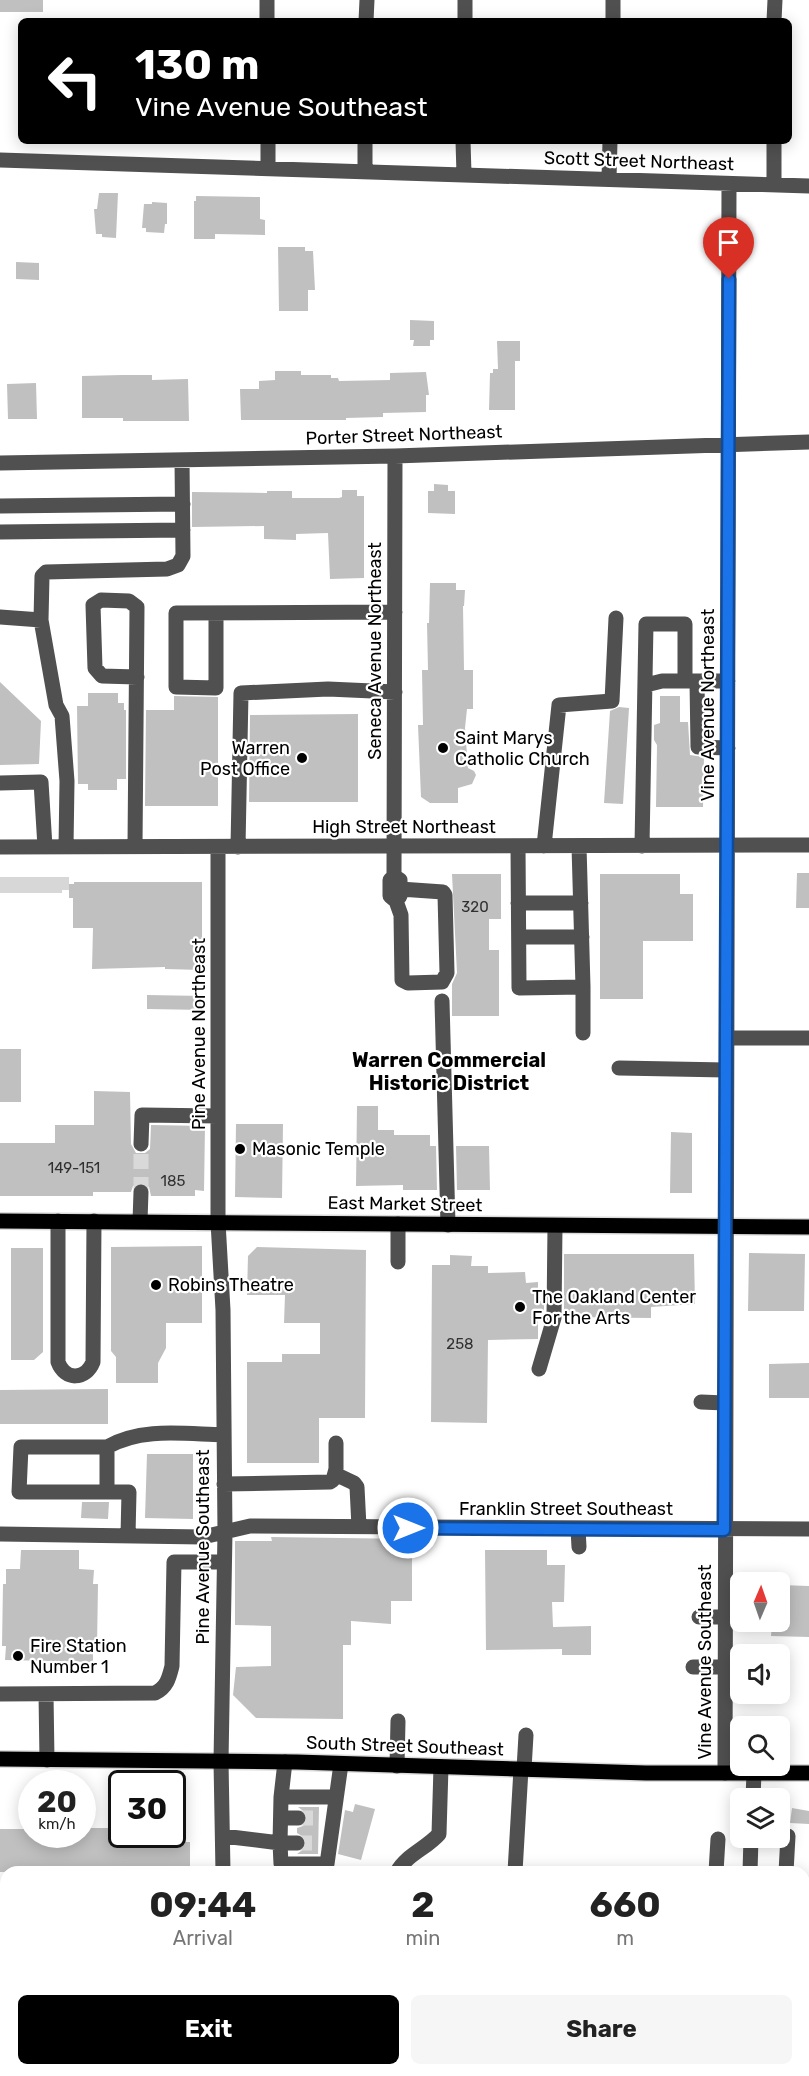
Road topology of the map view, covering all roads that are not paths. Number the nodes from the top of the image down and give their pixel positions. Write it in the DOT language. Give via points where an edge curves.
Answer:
graph roads {
  1 [pos="267,0"];
  2 [pos="367,0"];
  3 [pos="465,0"];
  4 [pos="613,0"];
  5 [pos="775,0"];
  6 [pos="267,18"];
  7 [pos="366,18"];
  8 [pos="465,18"];
  9 [pos="613,18"];
  10 [pos="774,18"];
  11 [pos="267,144"];
  12 [pos="364,144"];
  13 [pos="464,144"];
  14 [pos="610,144"];
  15 [pos="774,144"];
  16 [pos="0,160"];
  17 [pos="268,167"];
  18 [pos="365,171"];
  19 [pos="464,174"];
  20 [pos="609,179"];
  21 [pos="729,184"];
  22 [pos="774,184"];
  23 [pos="809,186"];
  24 [pos="809,442"];
  25 [pos="728,444"];
  26 [pos="395,456"];
  27 [pos="182,460"];
  28 [pos="0,463"];
  29 [pos="183,504"];
  30 [pos="0,506"];
  31 [pos="183,530"];
  32 [pos="0,532"];
  33 [pos="395,612"];
  34 [pos="216,613"];
  35 [pos="0,618"];
  36 [pos="616,618"];
  37 [pos="41,620"];
  38 [pos="137,677"];
  39 [pos="691,681"];
  40 [pos="728,681"];
  41 [pos="646,685"];
  42 [pos="395,692"];
  43 [pos="728,748"];
  44 [pos="0,783"];
  45 [pos="809,845"];
  46 [pos="394,846"];
  47 [pos="518,846"];
  48 [pos="544,846"];
  49 [pos="579,846"];
  50 [pos="642,846"];
  51 [pos="728,846"];
  52 [pos="0,847"];
  53 [pos="45,847"];
  54 [pos="66,847"];
  55 [pos="135,847"];
  56 [pos="218,847"];
  57 [pos="238,847"];
  58 [pos="397,889"];
  59 [pos="518,903"];
  60 [pos="581,903"];
  61 [pos="519,937"];
  62 [pos="582,937"];
  63 [pos="583,987"];
  64 [pos="442,1001"];
  65 [pos="583,1033"];
  66 [pos="727,1038"];
  67 [pos="809,1038"];
  68 [pos="619,1068"];
  69 [pos="726,1070"];
  70 [pos="218,1116"];
  71 [pos="141,1144"];
  72 [pos="141,1192"];
  73 [pos="0,1221"];
  74 [pos="58,1221"];
  75 [pos="94,1221"];
  76 [pos="140,1221"];
  77 [pos="218,1222"];
  78 [pos="399,1224"];
  79 [pos="448,1224"];
  80 [pos="555,1226"];
  81 [pos="726,1227"];
  82 [pos="809,1227"];
  83 [pos="398,1262"];
  84 [pos="539,1369"];
  85 [pos="701,1402"];
  86 [pos="725,1403"];
  87 [pos="223,1435"];
  88 [pos="336,1443"];
  89 [pos="107,1447"];
  90 [pos="335,1474"];
  91 [pos="224,1484"];
  92 [pos="107,1492"];
  93 [pos="359,1527"];
  94 [pos="578,1529"];
  95 [pos="809,1529"];
  96 [pos="724,1530"];
  97 [pos="225,1532"];
  98 [pos="0,1534"];
  99 [pos="128,1536"];
  100 [pos="579,1547"];
  101 [pos="224,1562"];
  102 [pos="699,1617"];
  103 [pos="724,1617"];
  104 [pos="693,1666"];
  105 [pos="725,1667"];
  106 [pos="0,1694"];
  107 [pos="46,1694"];
  108 [pos="398,1721"];
  109 [pos="526,1735"];
  110 [pos="0,1760"];
  111 [pos="47,1760"];
  112 [pos="221,1761"];
  113 [pos="285,1762"];
  114 [pos="341,1764"];
  115 [pos="397,1766"];
  116 [pos="441,1767"];
  117 [pos="522,1769"];
  118 [pos="725,1773"];
  119 [pos="730,1773"];
  120 [pos="790,1773"];
  121 [pos="809,1773"];
  122 [pos="282,1797"];
  123 [pos="336,1797"];
  124 [pos="281,1818"];
  125 [pos="298,1818"];
  126 [pos="222,1836"];
  127 [pos="718,1839"];
  128 [pos="280,1843"];
  129 [pos="297,1843"];
  130 [pos="751,1848"];
  131 [pos="787,1848"];
  132 [pos="223,1866"];
  133 [pos="402,1866"];
  134 [pos="515,1866"];
  135 [pos="716,1866"];
  136 [pos="750,1866"];
  137 [pos="786,1866"];
  1 -- 6 [label="street"];
  2 -- 7 [label="street"];
  3 -- 8 [label="street"];
  4 -- 9 [label="street"];
  5 -- 10 [label="street"];
  11 -- 17 [label="street"];
  12 -- 18 [label="street"];
  13 -- 19 [label="street"];
  14 -- 20 [label="street"];
  15 -- 22 [label="street"];
  16 -- 17 [label="street, Scott Street Northeast"];
  17 -- 18 [label="street, Scott Street Northeast"];
  18 -- 19 [label="street, Scott Street Northeast"];
  19 -- 20 [label="street, Scott Street Northeast"];
  20 -- 21 [label="street, Scott Street Northeast"];
  21 -- 22 [label="street, Scott Street Northeast"];
  21 -- 25 [label="street, Vine Avenue Northeast"];
  22 -- 23 [label="street, Scott Street Northeast"];
  24 -- 25 [label="street, Porter Street Northeast"];
  25 -- 26 [label="street, Porter Street Northeast"];
  25 -- 40 [label="street, Vine Avenue Northeast"];
  26 -- 27 [label="street, Porter Street Northeast"];
  26 -- 33 [label="street, Seneca Avenue Northeast"];
  27 -- 28 [label="street, Porter Street Northeast"];
  27 -- 29 [label="street"];
  29 -- 30 [label="street"];
  29 -- 31 [label="street"];
  31 -- 32 [label="street"];
  31 -- 37 [label="street" via="183,556 178,565 167,569 46,573 40,581"];
  33 -- 34 [label="street"];
  33 -- 42 [label="street, Seneca Avenue Northeast"];
  34 -- 34 [label="street" via="176,612 176,687 216,688"];
  35 -- 37 [label="street"];
  36 -- 48 [label="street" via="612,701 559,705"];
  37 -- 54 [label="street" via="56,705 62,716 67,781"];
  38 -- 38 [label="street" via="137,607 129,601 101,600 93,605 95,668 102,676"];
  38 -- 55 [label="street"];
  39 -- 40 [label="street"];
  39 -- 41 [label="street"];
  39 -- 41 [label="street" via="685,624 646,624"];
  39 -- 43 [label="street" via="698,747"];
  40 -- 43 [label="street, Vine Avenue Northeast"];
  41 -- 50 [label="street"];
  42 -- 46 [label="street, Seneca Avenue Northeast"];
  42 -- 57 [label="street" via="328,688 241,693"];
  43 -- 51 [label="street, Vine Avenue Northeast"];
  44 -- 53 [label="street" via="41,782"];
  45 -- 51 [label="street, High Street Northeast"];
  46 -- 47 [label="street, High Street Northeast"];
  46 -- 57 [label="street, High Street Northeast"];
  46 -- 58 [label="street, Seneca Avenue Northeast"];
  47 -- 48 [label="street, High Street Northeast"];
  47 -- 59 [label="street"];
  48 -- 49 [label="street, High Street Northeast"];
  49 -- 50 [label="street, High Street Northeast"];
  49 -- 60 [label="street"];
  50 -- 51 [label="street, High Street Northeast"];
  51 -- 66 [label="street, Vine Avenue Northeast"];
  52 -- 53 [label="street, High Street Northeast"];
  53 -- 54 [label="street, High Street Northeast"];
  54 -- 55 [label="street, High Street Northeast"];
  55 -- 56 [label="street, High Street Northeast"];
  56 -- 57 [label="street, High Street Northeast"];
  56 -- 70 [label="street, Pine Avenue Northeast"];
  58 -- 58 [label="street, Seneca Avenue Northeast" via="402,980 442,982 447,973 445,895 435,890"];
  59 -- 60 [label="street"];
  59 -- 61 [label="street"];
  60 -- 62 [label="street"];
  61 -- 62 [label="street"];
  61 -- 63 [label="street" via="519,988"];
  62 -- 63 [label="street"];
  63 -- 65 [label="street"];
  64 -- 79 [label="street"];
  66 -- 67 [label="street"];
  66 -- 69 [label="street, Vine Avenue Northeast"];
  68 -- 69 [label="street"];
  69 -- 81 [label="street, Vine Avenue Northeast"];
  70 -- 71 [label="street" via="142,1115"];
  70 -- 77 [label="street, Pine Avenue Northeast"];
  72 -- 76 [label="street"];
  73 -- 74 [label="main road, East Market Street"];
  74 -- 75 [label="main road, East Market Street"];
  74 -- 75 [label="street" via="58,1362 68,1375 84,1375 93,1362"];
  75 -- 76 [label="main road, East Market Street"];
  76 -- 77 [label="main road, East Market Street"];
  77 -- 78 [label="main road, East Market Street"];
  77 -- 87 [label="street, Pine Avenue Southeast"];
  78 -- 79 [label="main road, East Market Street"];
  78 -- 83 [label="street"];
  79 -- 80 [label="main road, East Market Street"];
  80 -- 81 [label="main road, East Market Street"];
  80 -- 84 [label="street" via="554,1318"];
  81 -- 82 [label="main road, East Market Street"];
  81 -- 86 [label="street, Vine Avenue Southeast"];
  85 -- 86 [label="street"];
  86 -- 96 [label="street, Vine Avenue Southeast"];
  87 -- 89 [label="street" via="141,1434"];
  87 -- 91 [label="street, Pine Avenue Southeast"];
  88 -- 90 [label="street"];
  89 -- 92 [label="street"];
  89 -- 92 [label="street" via="21,1448 19,1492"];
  90 -- 91 [label="street" via="330,1482"];
  90 -- 93 [label="street" via="357,1486"];
  91 -- 97 [label="street, Pine Avenue Southeast"];
  92 -- 99 [label="street" via="129,1492"];
  93 -- 94 [label="street, Franklin Street Southeast"];
  93 -- 97 [label="street, Franklin Street Southeast" via="249,1527"];
  94 -- 96 [label="street, Franklin Street Southeast"];
  94 -- 100 [label="street"];
  95 -- 96 [label="street, Franklin Street Southeast"];
  96 -- 103 [label="street, Vine Avenue Southeast"];
  97 -- 99 [label="street, Franklin Street Southeast" via="202,1537"];
  97 -- 101 [label="street, Pine Avenue Southeast"];
  98 -- 99 [label="street, Franklin Street Southeast"];
  101 -- 107 [label="street" via="174,1562 172,1665 160,1691"];
  101 -- 112 [label="street, Pine Avenue Southeast"];
  102 -- 103 [label="street"];
  103 -- 105 [label="street, Vine Avenue Southeast"];
  104 -- 105 [label="street"];
  105 -- 118 [label="street, Vine Avenue Southeast"];
  106 -- 107 [label="street"];
  107 -- 111 [label="street"];
  108 -- 115 [label="street"];
  109 -- 117 [label="street"];
  110 -- 111 [label="main road, South Street Southeast"];
  111 -- 112 [label="main road, South Street Southeast"];
  112 -- 113 [label="main road, South Street Southeast"];
  112 -- 126 [label="street, Pine Avenue Southeast"];
  113 -- 114 [label="main road, South Street Southeast"];
  113 -- 122 [label="street"];
  114 -- 115 [label="main road, South Street Southeast"];
  114 -- 123 [label="street"];
  115 -- 116 [label="main road, South Street Southeast"];
  116 -- 117 [label="main road, South Street Southeast"];
  116 -- 133 [label="street" via="439,1834"];
  117 -- 118 [label="main road, South Street Southeast"];
  117 -- 134 [label="street"];
  118 -- 119 [label="main road, South Street Southeast"];
  120 -- 121 [label="main road, South Street Southeast"];
  122 -- 123 [label="street"];
  122 -- 124 [label="street"];
  123 -- 128 [label="street" via="326,1819 327,1864 280,1864"];
  124 -- 125 [label="street"];
  124 -- 128 [label="street"];
  126 -- 128 [label="street"];
  126 -- 132 [label="street, Pine Avenue Southeast"];
  127 -- 135 [label="street"];
  128 -- 129 [label="street"];
  130 -- 136 [label="street"];
  131 -- 137 [label="street"];
}
